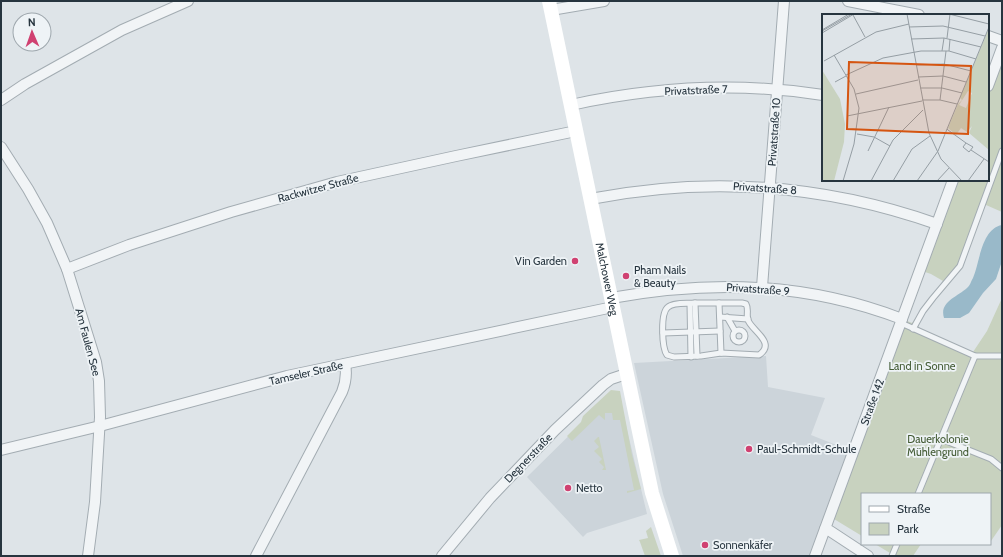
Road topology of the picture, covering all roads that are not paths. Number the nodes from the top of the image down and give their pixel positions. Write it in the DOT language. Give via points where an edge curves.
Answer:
graph roads {
  1 [pos="188,1"];
  2 [pos="604,1"];
  3 [pos="784,1"];
  4 [pos="848,1"];
  5 [pos="550,6"];
  6 [pos="914,14"];
  7 [pos="989,36"];
  8 [pos="1002,41"];
  9 [pos="1002,48"];
  10 [pos="989,83"];
  11 [pos="777,90"];
  12 [pos="822,95"];
  13 [pos="1,100"];
  14 [pos="571,105"];
  15 [pos="576,131"];
  16 [pos="1,146"];
  17 [pos="1002,151"];
  18 [pos="953,181"];
  19 [pos="770,187"];
  20 [pos="590,199"];
  21 [pos="937,224"];
  22 [pos="67,269"];
  23 [pos="762,287"];
  24 [pos="612,302"];
  25 [pos="693,304"];
  26 [pos="719,304"];
  27 [pos="720,317"];
  28 [pos="727,317"];
  29 [pos="748,318"];
  30 [pos="901,321"];
  31 [pos="751,325"];
  32 [pos="913,329"];
  33 [pos="720,331"];
  34 [pos="735,331"];
  35 [pos="694,332"];
  36 [pos="744,332"];
  37 [pos="663,333"];
  38 [pos="739,342"];
  39 [pos="721,353"];
  40 [pos="739,353"];
  41 [pos="694,356"];
  42 [pos="975,356"];
  43 [pos="1002,356"];
  44 [pos="345,364"];
  45 [pos="626,374"];
  46 [pos="100,426"];
  47 [pos="941,439"];
  48 [pos="1,450"];
  49 [pos="1002,468"];
  50 [pos="918,493"];
  51 [pos="825,529"];
  52 [pos="897,545"];
  53 [pos="88,556"];
  54 [pos="256,556"];
  55 [pos="442,556"];
  56 [pos="672,556"];
  57 [pos="815,556"];
  58 [pos="868,556"];
  59 [pos="892,556"];
  1 -- 13 [label="street" via="122,30"];
  2 -- 5 [label="street"];
  3 -- 11 [label="street, Privatstraße 10"];
  4 -- 6 [label="street"];
  5 -- 14 [label="street, Malchower Weg"];
  7 -- 8 [label="street"];
  9 -- 10 [label="street"];
  11 -- 12 [label="street, Privatstraße 7"];
  11 -- 14 [label="street, Privatstraße 7" via="672,90 627,94"];
  11 -- 19 [label="street, Privatstraße 10"];
  14 -- 15 [label="street, Malchower Weg"];
  15 -- 20 [label="street, Malchower Weg"];
  15 -- 22 [label="street, Rackwitzer Straße" via="337,182 136,242"];
  16 -- 22 [label="street, Am Faulen See" via="47,223"];
  17 -- 32 [label="lane" via="960,266 923,311"];
  18 -- 21 [label="street, Straße 142"];
  19 -- 20 [label="street, Privatstraße 8" via="694,186"];
  19 -- 21 [label="street, Privatstraße 8" via="860,201"];
  19 -- 23 [label="street, Privatstraße 10"];
  20 -- 24 [label="street, Malchower Weg"];
  21 -- 30 [label="street, Straße 142"];
  22 -- 46 [label="street, Am Faulen See" via="96,362"];
  23 -- 24 [label="street, Privatstraße 9" via="661,290"];
  23 -- 30 [label="street, Privatstraße 9" via="843,300 883,312"];
  24 -- 44 [label="street, Tamseler Straße"];
  24 -- 45 [label="street, Malchower Weg"];
  25 -- 26 [label="lane"];
  25 -- 35 [label="lane"];
  25 -- 37 [label="lane" via="671,305 665,310"];
  26 -- 27 [label="lane"];
  26 -- 29 [label="lane" via="746,304"];
  27 -- 28 [label="lane"];
  27 -- 33 [label="lane"];
  28 -- 29 [label="lane"];
  28 -- 34 [label="lane"];
  29 -- 31 [label="lane"];
  30 -- 32 [label="lane"];
  30 -- 51 [label="street, Straße 142"];
  31 -- 36 [label="lane"];
  31 -- 40 [label="lane" via="762,337 762,352"];
  32 -- 42 [label="lane"];
  33 -- 35 [label="lane"];
  33 -- 39 [label="lane"];
  34 -- 36 [label="lane"];
  34 -- 38 [label="lane" via="733,338"];
  35 -- 37 [label="lane"];
  35 -- 41 [label="lane"];
  36 -- 38 [label="lane" via="745,338"];
  37 -- 41 [label="lane" via="667,355"];
  38 -- 40 [label="lane"];
  39 -- 40 [label="lane"];
  39 -- 41 [label="lane"];
  42 -- 43 [label="lane"];
  42 -- 47 [label="lane"];
  44 -- 46 [label="street, Tamseler Straße" via="287,376"];
  44 -- 54 [label="street" via="345,384 342,392"];
  45 -- 55 [label="street, Degnerstraße" via="603,385 555,430 490,498"];
  45 -- 56 [label="street, Malchower Weg" via="652,493"];
  46 -- 48 [label="street, Tamseler Straße"];
  46 -- 53 [label="street, Am Faulen See" via="95,502"];
  47 -- 49 [label="lane" via="991,459"];
  47 -- 50 [label="lane"];
  51 -- 57 [label="street, Straße 142"];
  51 -- 58 [label="street"];
  52 -- 59 [label="lane"];
}
